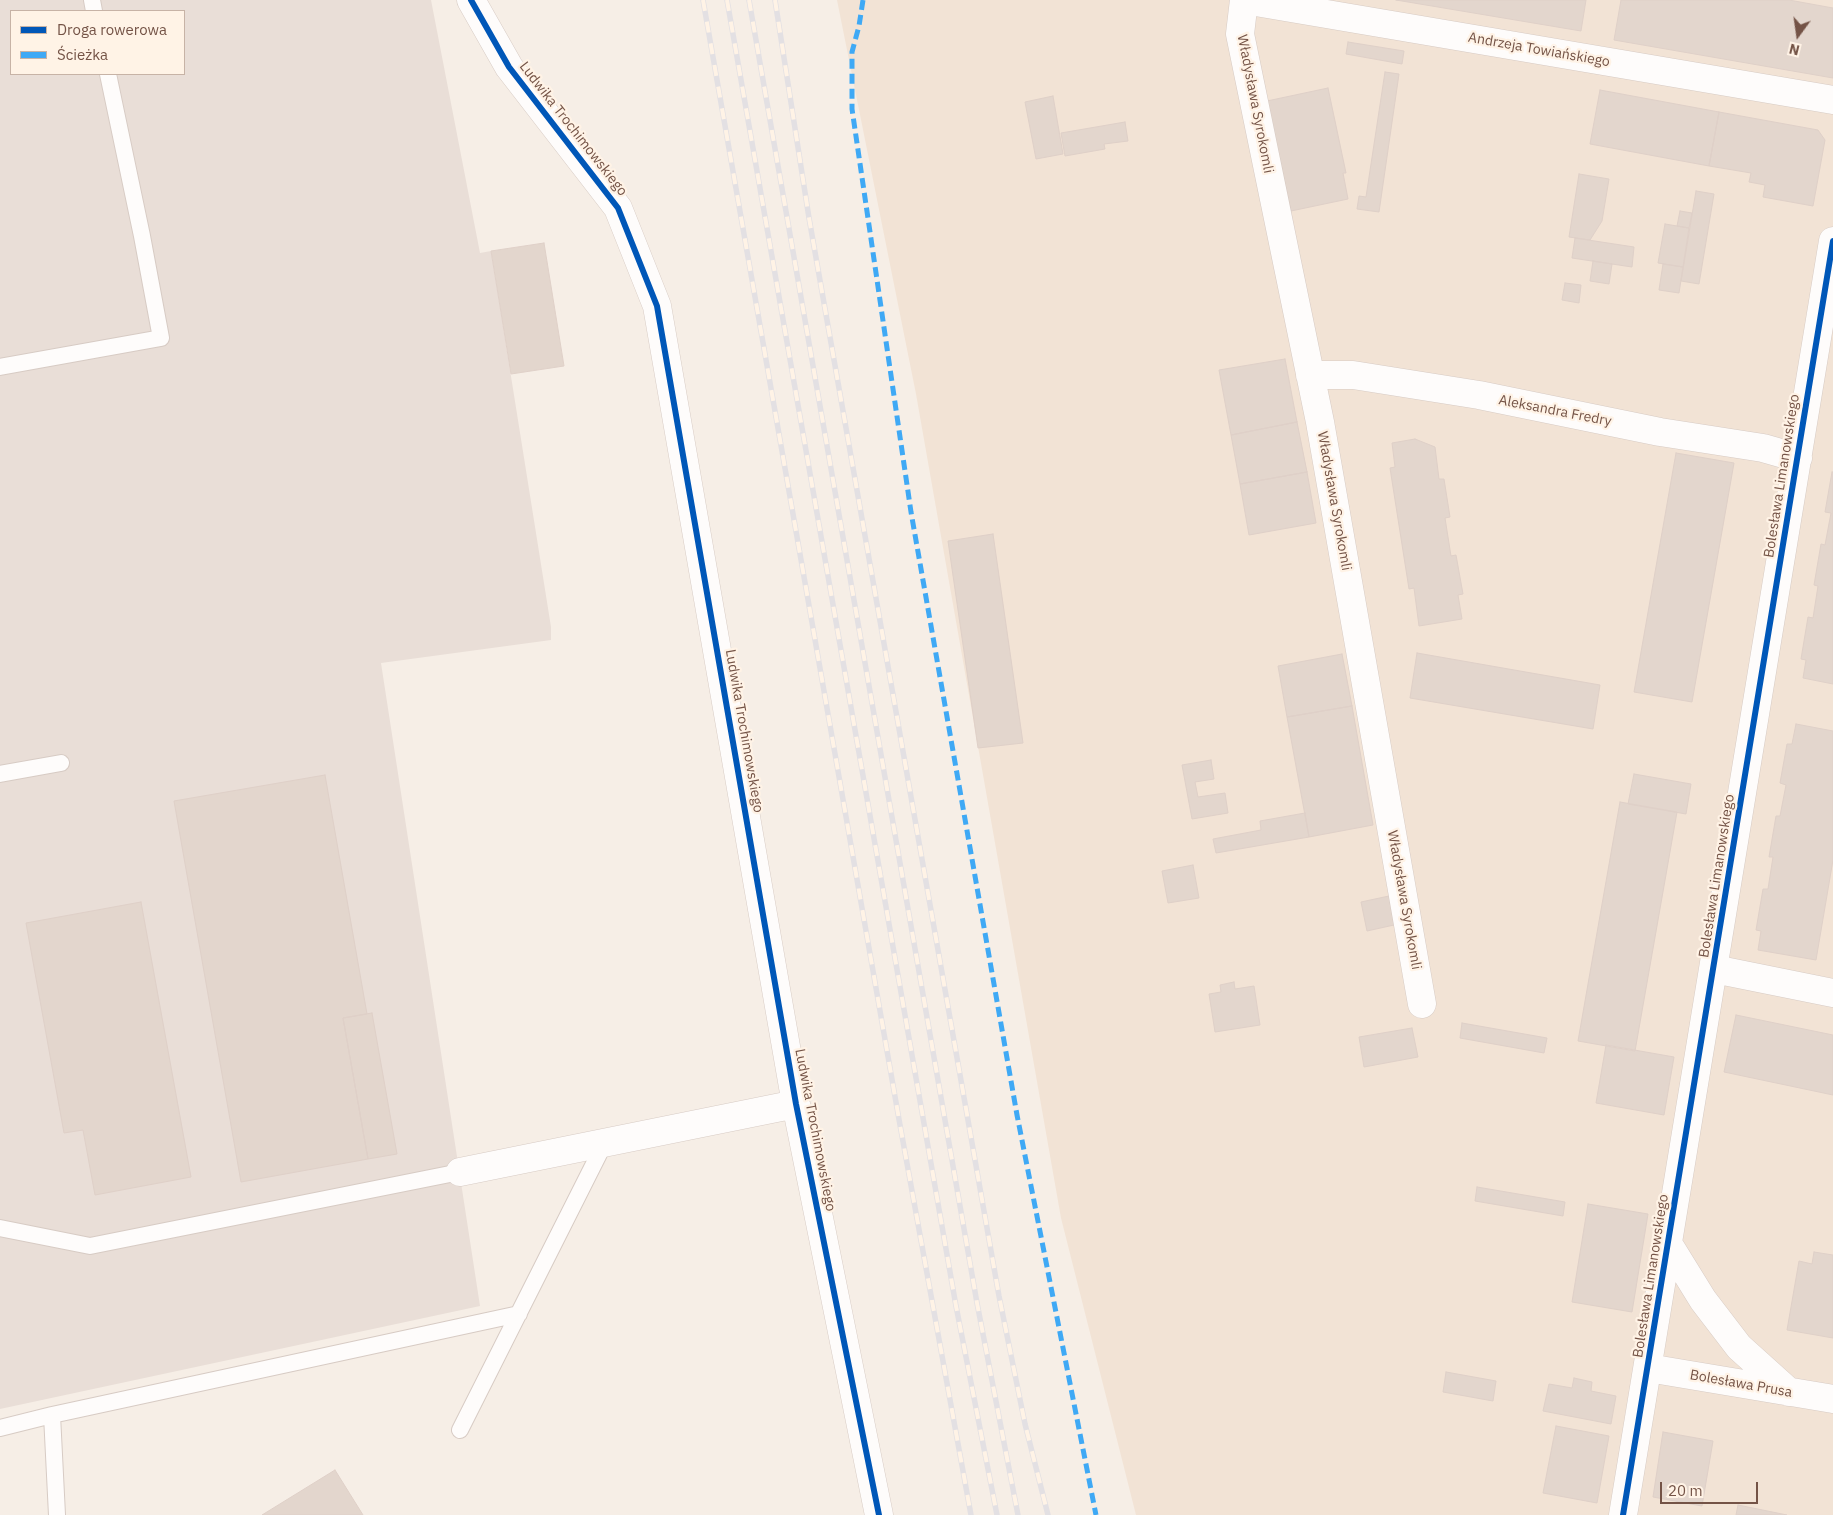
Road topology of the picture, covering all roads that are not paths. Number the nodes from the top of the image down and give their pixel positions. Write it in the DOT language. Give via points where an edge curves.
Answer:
graph roads {
  1 [pos="471,0"];
  2 [pos="1244,0"];
  3 [pos="108,75"];
  4 [pos="1833,100"];
  5 [pos="1833,241"];
  6 [pos="0,367"];
  7 [pos="1310,375"];
  8 [pos="1798,458"];
  9 [pos="61,762"];
  10 [pos="0,774"];
  11 [pos="1714,969"];
  12 [pos="1833,993"];
  13 [pos="1422,1004"];
  14 [pos="796,1104"];
  15 [pos="605,1142"];
  16 [pos="460,1172"];
  17 [pos="0,1228"];
  18 [pos="1669,1245"];
  19 [pos="519,1314"];
  20 [pos="1648,1368"];
  21 [pos="1789,1392"];
  22 [pos="1833,1399"];
  23 [pos="52,1415"];
  24 [pos="0,1428"];
  25 [pos="460,1430"];
  26 [pos="57,1515"];
  27 [pos="879,1515"];
  28 [pos="1623,1515"];
  1 -- 14 [label="street, Ludwika Trochimowskiego" via="509,68 618,208 657,306"];
  2 -- 4 [label="street, Andrzeja Towiańskiego"];
  2 -- 7 [label="street, Władysława Syrokomli" via="1240,34"];
  3 -- 6 [label="lane" via="161,338"];
  5 -- 8 [label="street, Bolesława Limanowskiego"];
  7 -- 8 [label="street, Aleksandra Fredry" via="1353,375 1479,395 1660,432 1764,448"];
  7 -- 13 [label="street, Władysława Syrokomli"];
  8 -- 11 [label="street, Bolesława Limanowskiego"];
  9 -- 10 [label="lane"];
  11 -- 12 [label="street"];
  11 -- 18 [label="street, Bolesława Limanowskiego"];
  14 -- 15 [label="street"];
  14 -- 27 [label="street, Ludwika Trochimowskiego"];
  15 -- 16 [label="street"];
  15 -- 19 [label="lane"];
  16 -- 17 [label="lane" via="90,1246"];
  18 -- 20 [label="street, Bolesława Limanowskiego"];
  18 -- 21 [label="street" via="1703,1300 1738,1347"];
  19 -- 23 [label="lane"];
  19 -- 25 [label="lane"];
  20 -- 21 [label="street, Bolesława Prusa"];
  20 -- 28 [label="street, Bolesława Limanowskiego"];
  21 -- 22 [label="street, Bolesława Prusa"];
  23 -- 24 [label="lane"];
  23 -- 26 [label="lane"];
}
